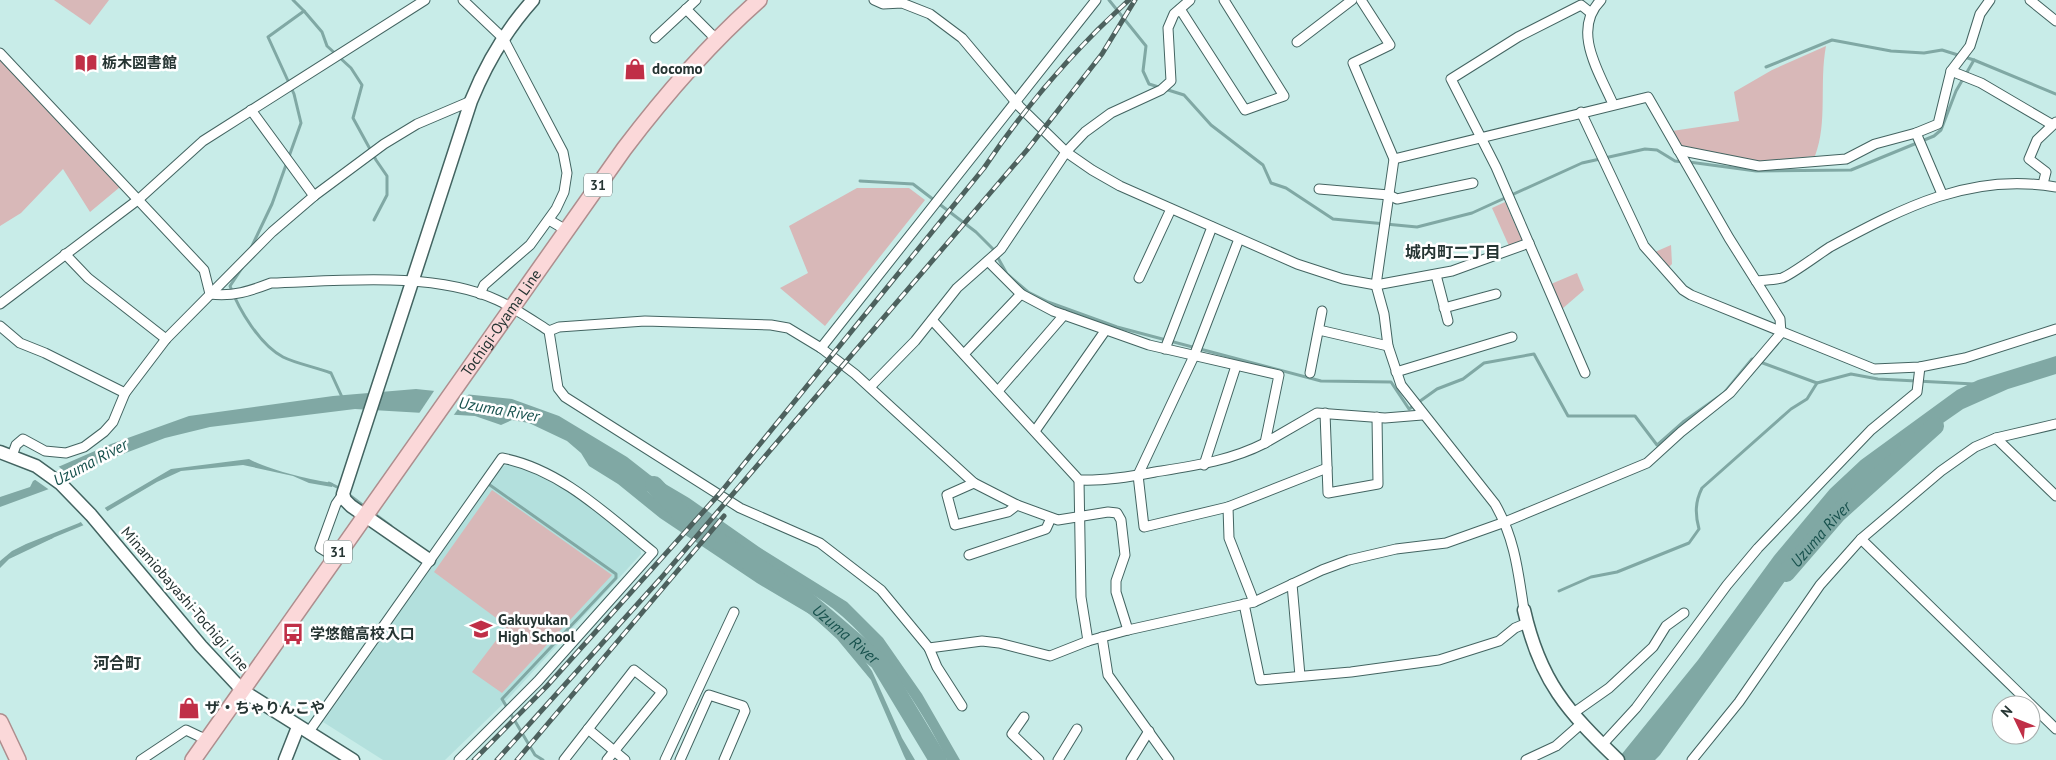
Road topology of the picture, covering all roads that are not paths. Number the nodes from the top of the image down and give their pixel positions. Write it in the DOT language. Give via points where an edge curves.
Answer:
graph roads {
  1 [pos="425,0"];
  2 [pos="463,0"];
  3 [pos="533,0"];
  4 [pos="696,0"];
  5 [pos="759,0"];
  6 [pos="874,0"];
  7 [pos="1096,0"];
  8 [pos="1190,0"];
  9 [pos="1224,0"];
  10 [pos="1352,0"];
  11 [pos="1361,0"];
  12 [pos="1601,0"];
  13 [pos="1990,0"];
  14 [pos="2030,0"];
  15 [pos="686,9"];
  16 [pos="1180,9"];
  17 [pos="1591,13"];
  18 [pos="2056,21"];
  19 [pos="503,38"];
  20 [pos="655,38"];
  21 [pos="717,40"];
  22 [pos="1297,42"];
  23 [pos="0,53"];
  24 [pos="1951,71"];
  25 [pos="471,100"];
  26 [pos="1016,102"];
  27 [pos="1613,104"];
  28 [pos="252,110"];
  29 [pos="1581,112"];
  30 [pos="2054,122"];
  31 [pos="1916,133"];
  32 [pos="1483,138"];
  33 [pos="1678,150"];
  34 [pos="1066,152"];
  35 [pos="1394,159"];
  36 [pos="1473,183"];
  37 [pos="2043,184"];
  38 [pos="2056,186"];
  39 [pos="1319,188"];
  40 [pos="1389,194"];
  41 [pos="1942,194"];
  42 [pos="314,196"];
  43 [pos="139,199"];
  44 [pos="1171,208"];
  45 [pos="548,220"];
  46 [pos="1212,227"];
  47 [pos="566,230"];
  48 [pos="1239,239"];
  49 [pos="1529,243"];
  50 [pos="65,254"];
  51 [pos="988,261"];
  52 [pos="1436,274"];
  53 [pos="1139,278"];
  54 [pos="411,281"];
  55 [pos="1756,281"];
  56 [pos="1376,285"];
  57 [pos="210,294"];
  58 [pos="480,294"];
  59 [pos="1021,294"];
  60 [pos="1496,294"];
  61 [pos="0,304"];
  62 [pos="511,308"];
  63 [pos="1444,308"];
  64 [pos="1322,311"];
  65 [pos="1064,315"];
  66 [pos="932,320"];
  67 [pos="1448,321"];
  68 [pos="0,326"];
  69 [pos="2056,329"];
  70 [pos="1105,330"];
  71 [pos="1319,330"];
  72 [pos="549,331"];
  73 [pos="1781,332"];
  74 [pos="1512,336"];
  75 [pos="166,340"];
  76 [pos="1388,346"];
  77 [pos="821,348"];
  78 [pos="1165,349"];
  79 [pos="964,354"];
  80 [pos="1194,356"];
  81 [pos="1236,366"];
  82 [pos="1920,368"];
  83 [pos="1396,372"];
  84 [pos="1310,373"];
  85 [pos="1585,374"];
  86 [pos="871,386"];
  87 [pos="998,391"];
  88 [pos="125,393"];
  89 [pos="1325,413"];
  90 [pos="1422,415"];
  91 [pos="1377,417"];
  92 [pos="2056,424"];
  93 [pos="1035,431"];
  94 [pos="1996,438"];
  95 [pos="1265,443"];
  96 [pos="6,454"];
  97 [pos="1204,465"];
  98 [pos="1328,468"];
  99 [pos="1138,475"];
  100 [pos="1079,480"];
  101 [pos="974,483"];
  102 [pos="344,494"];
  103 [pos="2056,496"];
  104 [pos="1017,505"];
  105 [pos="1228,507"];
  106 [pos="365,516"];
  107 [pos="1051,518"];
  108 [pos="1078,518"];
  109 [pos="1505,522"];
  110 [pos="1861,539"];
  111 [pos="970,555"];
  112 [pos="335,557"];
  113 [pos="429,560"];
  114 [pos="1292,584"];
  115 [pos="1249,603"];
  116 [pos="1524,610"];
  117 [pos="734,612"];
  118 [pos="1684,613"];
  119 [pos="1527,623"];
  120 [pos="1128,630"];
  121 [pos="1102,637"];
  122 [pos="1088,641"];
  123 [pos="929,648"];
  124 [pos="1300,676"];
  125 [pos="243,690"];
  126 [pos="962,706"];
  127 [pos="1572,714"];
  128 [pos="1024,717"];
  129 [pos="0,722"];
  130 [pos="1581,724"];
  131 [pos="588,729"];
  132 [pos="1077,729"];
  133 [pos="2056,729"];
  134 [pos="303,730"];
  135 [pos="1149,731"];
  136 [pos="207,740"];
  137 [pos="1604,747"];
  138 [pos="614,751"];
  139 [pos="18,760"];
  140 [pos="141,760"];
  141 [pos="193,760"];
  142 [pos="285,760"];
  143 [pos="353,760"];
  144 [pos="459,760"];
  145 [pos="564,760"];
  146 [pos="607,760"];
  147 [pos="625,760"];
  148 [pos="665,760"];
  149 [pos="680,760"];
  150 [pos="724,760"];
  151 [pos="1039,760"];
  152 [pos="1058,760"];
  153 [pos="1131,760"];
  154 [pos="1169,760"];
  155 [pos="1526,760"];
  156 [pos="1618,760"];
  157 [pos="1692,760"];
  1 -- 28 [label="street"];
  2 -- 19 [label="street"];
  3 -- 19 [label="street"];
  4 -- 15 [label="street"];
  5 -- 21 [label="main road, Tochigi-Oyama Line / 31"];
  6 -- 26 [label="street" via="883,4 902,4 930,14 962,38"];
  7 -- 26 [label="street"];
  8 -- 16 [label="street"];
  9 -- 16 [label="street" via="1284,96 1245,110"];
  10 -- 22 [label="street"];
  11 -- 35 [label="street" via="1390,45 1352,63"];
  12 -- 17 [label="street"];
  13 -- 24 [label="street" via="1980,14 1970,46"];
  14 -- 18 [label="street"];
  15 -- 20 [label="street"];
  15 -- 21 [label="street"];
  16 -- 34 [label="street" via="1168,28 1170,81 1161,90 1111,114 1085,132"];
  17 -- 27 [label="street" via="1586,30 1588,47"];
  17 -- 32 [label="street" via="1581,5 1518,37 1451,79"];
  19 -- 25 [label="street"];
  19 -- 45 [label="street" via="563,152 567,172 564,192"];
  21 -- 47 [label="main road, Tochigi-Oyama Line / 31" via="661,100"];
  23 -- 43 [label="street"];
  24 -- 30 [label="street"];
  24 -- 31 [label="street" via="1938,124"];
  25 -- 42 [label="street" via="417,124 384,144"];
  25 -- 54 [label="street"];
  26 -- 34 [label="street"];
  26 -- 77 [label="street"];
  27 -- 29 [label="street"];
  27 -- 33 [label="street" via="1648,97"];
  28 -- 42 [label="street"];
  28 -- 43 [label="street" via="203,141"];
  29 -- 32 [label="street"];
  29 -- 73 [label="street" via="1644,246 1682,290"];
  30 -- 37 [label="street" via="2038,140 2028,159 2046,172"];
  31 -- 33 [label="street" via="1875,144 1846,159 1759,166"];
  31 -- 41 [label="street"];
  32 -- 35 [label="street"];
  32 -- 49 [label="street"];
  33 -- 55 [label="street"];
  34 -- 44 [label="street" via="1120,186"];
  34 -- 51 [label="street" via="1018,226"];
  35 -- 40 [label="street"];
  36 -- 40 [label="street" via="1396,199"];
  37 -- 38 [label="street"];
  37 -- 41 [label="street" via="2001,184"];
  39 -- 40 [label="street"];
  40 -- 56 [label="street"];
  41 -- 55 [label="street" via="1850,237 1784,277"];
  42 -- 57 [label="street" via="272,232"];
  43 -- 50 [label="street"];
  43 -- 57 [label="street" via="204,270"];
  44 -- 46 [label="street"];
  44 -- 53 [label="street"];
  45 -- 47 [label="street"];
  45 -- 58 [label="street" via="530,245 484,285"];
  46 -- 48 [label="street"];
  46 -- 78 [label="street"];
  47 -- 62 [label="main road, Tochigi-Oyama Line / 31"];
  48 -- 56 [label="street" via="1297,264 1343,279"];
  48 -- 80 [label="street"];
  49 -- 52 [label="street"];
  49 -- 85 [label="street"];
  50 -- 61 [label="street"];
  50 -- 75 [label="street" via="88,278"];
  51 -- 59 [label="street"];
  51 -- 66 [label="street" via="956,288"];
  52 -- 56 [label="street"];
  52 -- 63 [label="street"];
  54 -- 57 [label="street" via="271,283 229,296"];
  54 -- 58 [label="street"];
  54 -- 102 [label="street"];
  55 -- 73 [label="street" via="1780,319"];
  56 -- 76 [label="street"];
  57 -- 75 [label="street"];
  58 -- 62 [label="street"];
  59 -- 65 [label="street"];
  59 -- 79 [label="street"];
  60 -- 63 [label="street"];
  62 -- 72 [label="street"];
  62 -- 106 [label="main road, Tochigi-Oyama Line / 31"];
  63 -- 67 [label="street"];
  64 -- 71 [label="street"];
  65 -- 70 [label="street"];
  65 -- 87 [label="street"];
  66 -- 79 [label="street"];
  66 -- 86 [label="street"];
  68 -- 88 [label="street" via="20,343"];
  69 -- 82 [label="street" via="1965,358"];
  70 -- 78 [label="street"];
  70 -- 93 [label="street"];
  71 -- 76 [label="street"];
  71 -- 84 [label="street"];
  72 -- 77 [label="street" via="559,327 645,321 771,325 788,328"];
  72 -- 123 [label="street" via="558,388 565,397 740,508 820,543 881,590"];
  73 -- 82 [label="street" via="1874,369"];
  73 -- 109 [label="street" via="1730,393 1647,463"];
  74 -- 83 [label="street"];
  75 -- 88 [label="street"];
  76 -- 83 [label="street"];
  77 -- 86 [label="street"];
  78 -- 80 [label="street"];
  79 -- 87 [label="street"];
  80 -- 81 [label="street"];
  80 -- 99 [label="street"];
  81 -- 95 [label="street" via="1278,375"];
  81 -- 97 [label="street"];
  82 -- 137 [label="street" via="1918,392 1871,430 1758,548"];
  83 -- 90 [label="street" via="1400,385"];
  86 -- 101 [label="street"];
  87 -- 93 [label="street"];
  88 -- 96 [label="street" via="113,422 84,447 53,454 22,439"];
  89 -- 91 [label="street"];
  89 -- 95 [label="street" via="1317,413"];
  89 -- 98 [label="street"];
  90 -- 91 [label="street"];
  90 -- 109 [label="street" via="1495,504"];
  91 -- 98 [label="street" via="1378,484 1328,493"];
  92 -- 94 [label="street"];
  93 -- 100 [label="street"];
  94 -- 103 [label="street"];
  94 -- 110 [label="street" via="1975,447 1941,471"];
  95 -- 97 [label="street" via="1243,454"];
  96 -- 125 [label="street, Minamiobayashi-Tochigi Line" via="47,473 61,484"];
  97 -- 99 [label="street"];
  98 -- 105 [label="street"];
  99 -- 100 [label="street" via="1103,481"];
  99 -- 105 [label="street" via="1144,527"];
  100 -- 108 [label="street"];
  101 -- 104 [label="street"];
  101 -- 104 [label="street" via="947,495 955,525 1008,512"];
  102 -- 106 [label="street" via="345,500"];
  102 -- 112 [label="street" via="336,504 320,548"];
  104 -- 107 [label="street"];
  105 -- 115 [label="street" via="1229,538"];
  106 -- 112 [label="main road, Tochigi-Oyama Line / 31"];
  106 -- 113 [label="street"];
  107 -- 108 [label="street"];
  107 -- 111 [label="street" via="1046,529"];
  108 -- 120 [label="street" via="1108,512 1117,513 1122,520 1125,555 1116,581 1116,592"];
  108 -- 122 [label="street" via="1081,597"];
  109 -- 114 [label="street" via="1446,543 1396,549 1349,560"];
  109 -- 116 [label="street" via="1512,537"];
  110 -- 133 [label="street"];
  110 -- 157 [label="street" via="1820,585 1739,702"];
  112 -- 125 [label="main road, Tochigi-Oyama Line / 31"];
  113 -- 134 [label="street"];
  113 -- 144 [label="street" via="502,458 517,460 572,487 653,552 538,681"];
  114 -- 115 [label="street"];
  114 -- 124 [label="street"];
  115 -- 120 [label="street"];
  115 -- 124 [label="street" via="1260,680"];
  116 -- 119 [label="street"];
  117 -- 148 [label="street"];
  118 -- 127 [label="street" via="1666,626 1653,647 1609,688"];
  119 -- 124 [label="street" via="1500,641 1439,660"];
  119 -- 127 [label="street" via="1540,664"];
  120 -- 121 [label="street"];
  121 -- 122 [label="street"];
  121 -- 135 [label="street" via="1108,676"];
  122 -- 123 [label="street" via="1050,656 999,642"];
  123 -- 126 [label="street"];
  125 -- 134 [label="street, Minamiobayashi-Tochigi Line"];
  125 -- 136 [label="main road, Tochigi-Oyama Line / 31"];
  127 -- 130 [label="street"];
  128 -- 151 [label="street" via="1012,734"];
  129 -- 139 [label="main road"];
  130 -- 137 [label="street"];
  130 -- 155 [label="street" via="1556,746"];
  131 -- 138 [label="street"];
  131 -- 138 [label="street" via="634,670 662,692"];
  131 -- 145 [label="street"];
  132 -- 152 [label="street"];
  134 -- 142 [label="street"];
  134 -- 143 [label="street, Minamiobayashi-Tochigi Line"];
  135 -- 153 [label="street"];
  135 -- 154 [label="street"];
  136 -- 140 [label="street" via="186,730"];
  136 -- 141 [label="main road, Tochigi-Oyama Line / 31"];
  137 -- 156 [label="street"];
  138 -- 146 [label="street"];
  138 -- 147 [label="street"];
  149 -- 150 [label="street" via="709,695 743,706 745,711"];
}
